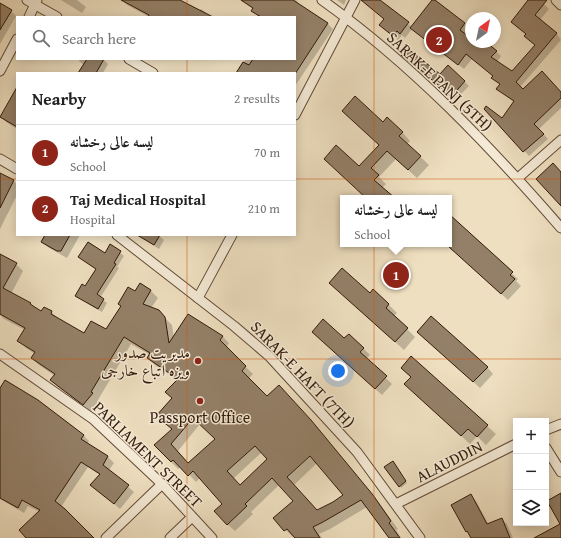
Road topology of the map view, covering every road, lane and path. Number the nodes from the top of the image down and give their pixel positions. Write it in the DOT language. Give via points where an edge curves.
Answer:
graph roads {
  1 [pos="322,0"];
  2 [pos="355,0"];
  3 [pos="556,0"];
  4 [pos="33,2"];
  5 [pos="561,5"];
  6 [pos="28,16"];
  7 [pos="55,16"];
  8 [pos="346,17"];
  9 [pos="16,41"];
  10 [pos="131,60"];
  11 [pos="0,71"];
  12 [pos="151,72"];
  13 [pos="296,113"];
  14 [pos="561,140"];
  15 [pos="0,159"];
  16 [pos="16,168"];
  17 [pos="518,178"];
  18 [pos="561,228"];
  19 [pos="118,236"];
  20 [pos="231,236"];
  21 [pos="198,298"];
  22 [pos="0,354"];
  23 [pos="561,424"];
  24 [pos="549,429"];
  25 [pos="513,446"];
  26 [pos="549,453"];
  27 [pos="561,472"];
  28 [pos="162,484"];
  29 [pos="396,504"];
  30 [pos="192,517"];
  31 [pos="106,538"];
  32 [pos="170,538"];
  33 [pos="212,538"];
  34 [pos="420,538"];
  1 -- 8 [label="street, SARAK-E PANJ (5TH)"];
  2 -- 8 [label="street"];
  3 -- 5 [label="street"];
  4 -- 6 [label="street"];
  4 -- 7 [label="street"];
  8 -- 13 [label="street"];
  8 -- 17 [label="street, SARAK-E PANJ (5TH)" via="407,68"];
  9 -- 11 [label="street"];
  10 -- 12 [label="street"];
  14 -- 17 [label="street"];
  15 -- 16 [label="street"];
  17 -- 18 [label="street, SARAK-E PANJ (5TH)"];
  19 -- 21 [label="street, SARAK-E HAFT (7TH)"];
  20 -- 21 [label="street"];
  21 -- 29 [label="street, SARAK-E HAFT (7TH)" via="269,356 357,452"];
  22 -- 28 [label="street, PARLIAMENT STREET" via="93,419"];
  23 -- 24 [label="street"];
  25 -- 29 [label="street, ALAUDDIN"];
  26 -- 27 [label="street"];
  28 -- 30 [label="street, PARLIAMENT STREET"];
  28 -- 31 [label="street"];
  29 -- 34 [label="street, SARAK-E HAFT (7TH)"];
  30 -- 32 [label="street"];
  30 -- 33 [label="street, PARLIAMENT STREET"];
}
